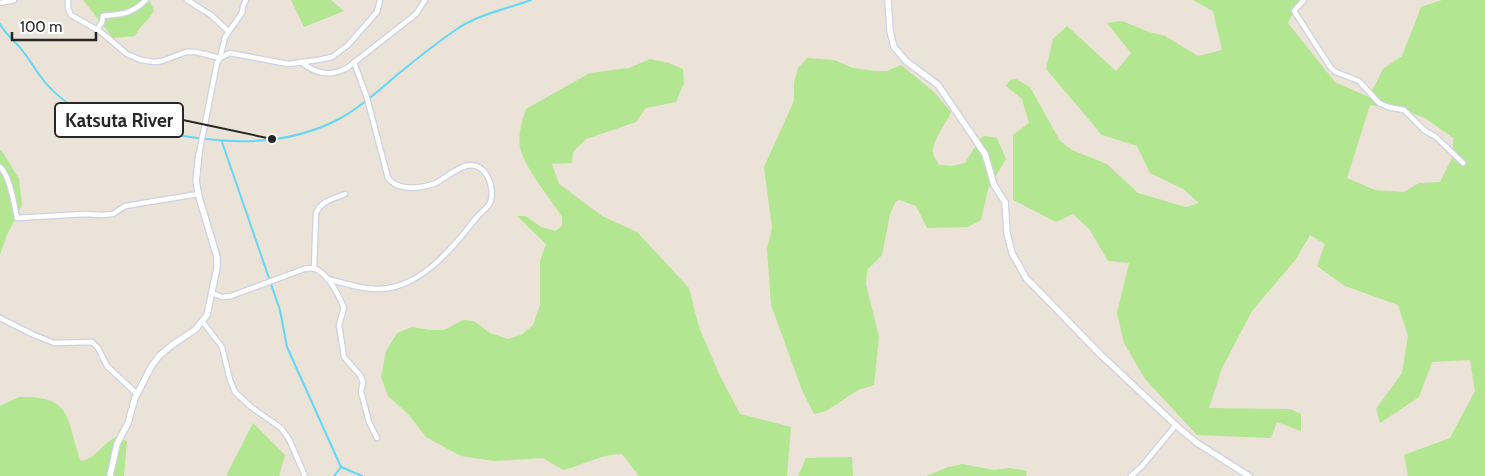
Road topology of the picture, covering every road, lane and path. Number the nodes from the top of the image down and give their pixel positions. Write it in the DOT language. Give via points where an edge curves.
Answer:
graph roads {
  1 [pos="14,0"];
  2 [pos="68,0"];
  3 [pos="146,0"];
  4 [pos="188,0"];
  5 [pos="246,0"];
  6 [pos="380,0"];
  7 [pos="425,0"];
  8 [pos="888,0"];
  9 [pos="1304,0"];
  10 [pos="0,3"];
  11 [pos="97,30"];
  12 [pos="228,31"];
  13 [pos="220,58"];
  14 [pos="300,62"];
  15 [pos="354,62"];
  16 [pos="199,154"];
  17 [pos="1463,163"];
  18 [pos="0,167"];
  19 [pos="198,194"];
  20 [pos="344,194"];
  21 [pos="314,269"];
  22 [pos="327,279"];
  23 [pos="212,293"];
  24 [pos="0,318"];
  25 [pos="203,322"];
  26 [pos="137,394"];
  27 [pos="1176,425"];
  28 [pos="377,438"];
  29 [pos="110,476"];
  30 [pos="305,476"];
  31 [pos="1131,476"];
  32 [pos="1249,476"];
  1 -- 10 [label="street"];
  2 -- 11 [label="street" via="71,15"];
  3 -- 11 [label="street" via="129,13 103,16"];
  4 -- 12 [label="street"];
  5 -- 12 [label="street" via="242,13"];
  6 -- 14 [label="street" via="376,12 347,46 332,57"];
  7 -- 15 [label="street" via="416,14"];
  8 -- 27 [label="street" via="894,47 906,61 938,85 985,154 994,186 1005,202 1012,253 1026,278"];
  9 -- 17 [label="street" via="1294,11 1331,68 1359,81 1379,103 1404,110"];
  11 -- 13 [label="street" via="127,54 141,60 162,61 186,52"];
  12 -- 13 [label="street"];
  13 -- 14 [label="street" via="230,53 288,64"];
  13 -- 16 [label="street"];
  14 -- 15 [label="street" via="314,71 329,74"];
  15 -- 22 [label="street" via="392,183 419,188 434,184 463,166 474,166 487,175 492,190 491,200 431,268 407,283 368,289"];
  16 -- 19 [label="street" via="196,171"];
  18 -- 19 [label="street" via="4,170 17,218 113,214 125,206"];
  19 -- 23 [label="street" via="217,257"];
  20 -- 21 [label="street" via="322,203 316,213"];
  21 -- 22 [label="street"];
  21 -- 23 [label="street" via="304,269 231,296"];
  22 -- 28 [label="street" via="344,308 339,324 344,358 363,382 369,422"];
  23 -- 25 [label="street"];
  24 -- 26 [label="street" via="54,343 92,342 107,366"];
  25 -- 26 [label="street" via="159,356"];
  25 -- 30 [label="street" via="222,348 236,392 281,428"];
  26 -- 29 [label="street" via="117,444"];
  27 -- 31 [label="street"];
  27 -- 32 [label="street" via="1197,443"];
}
